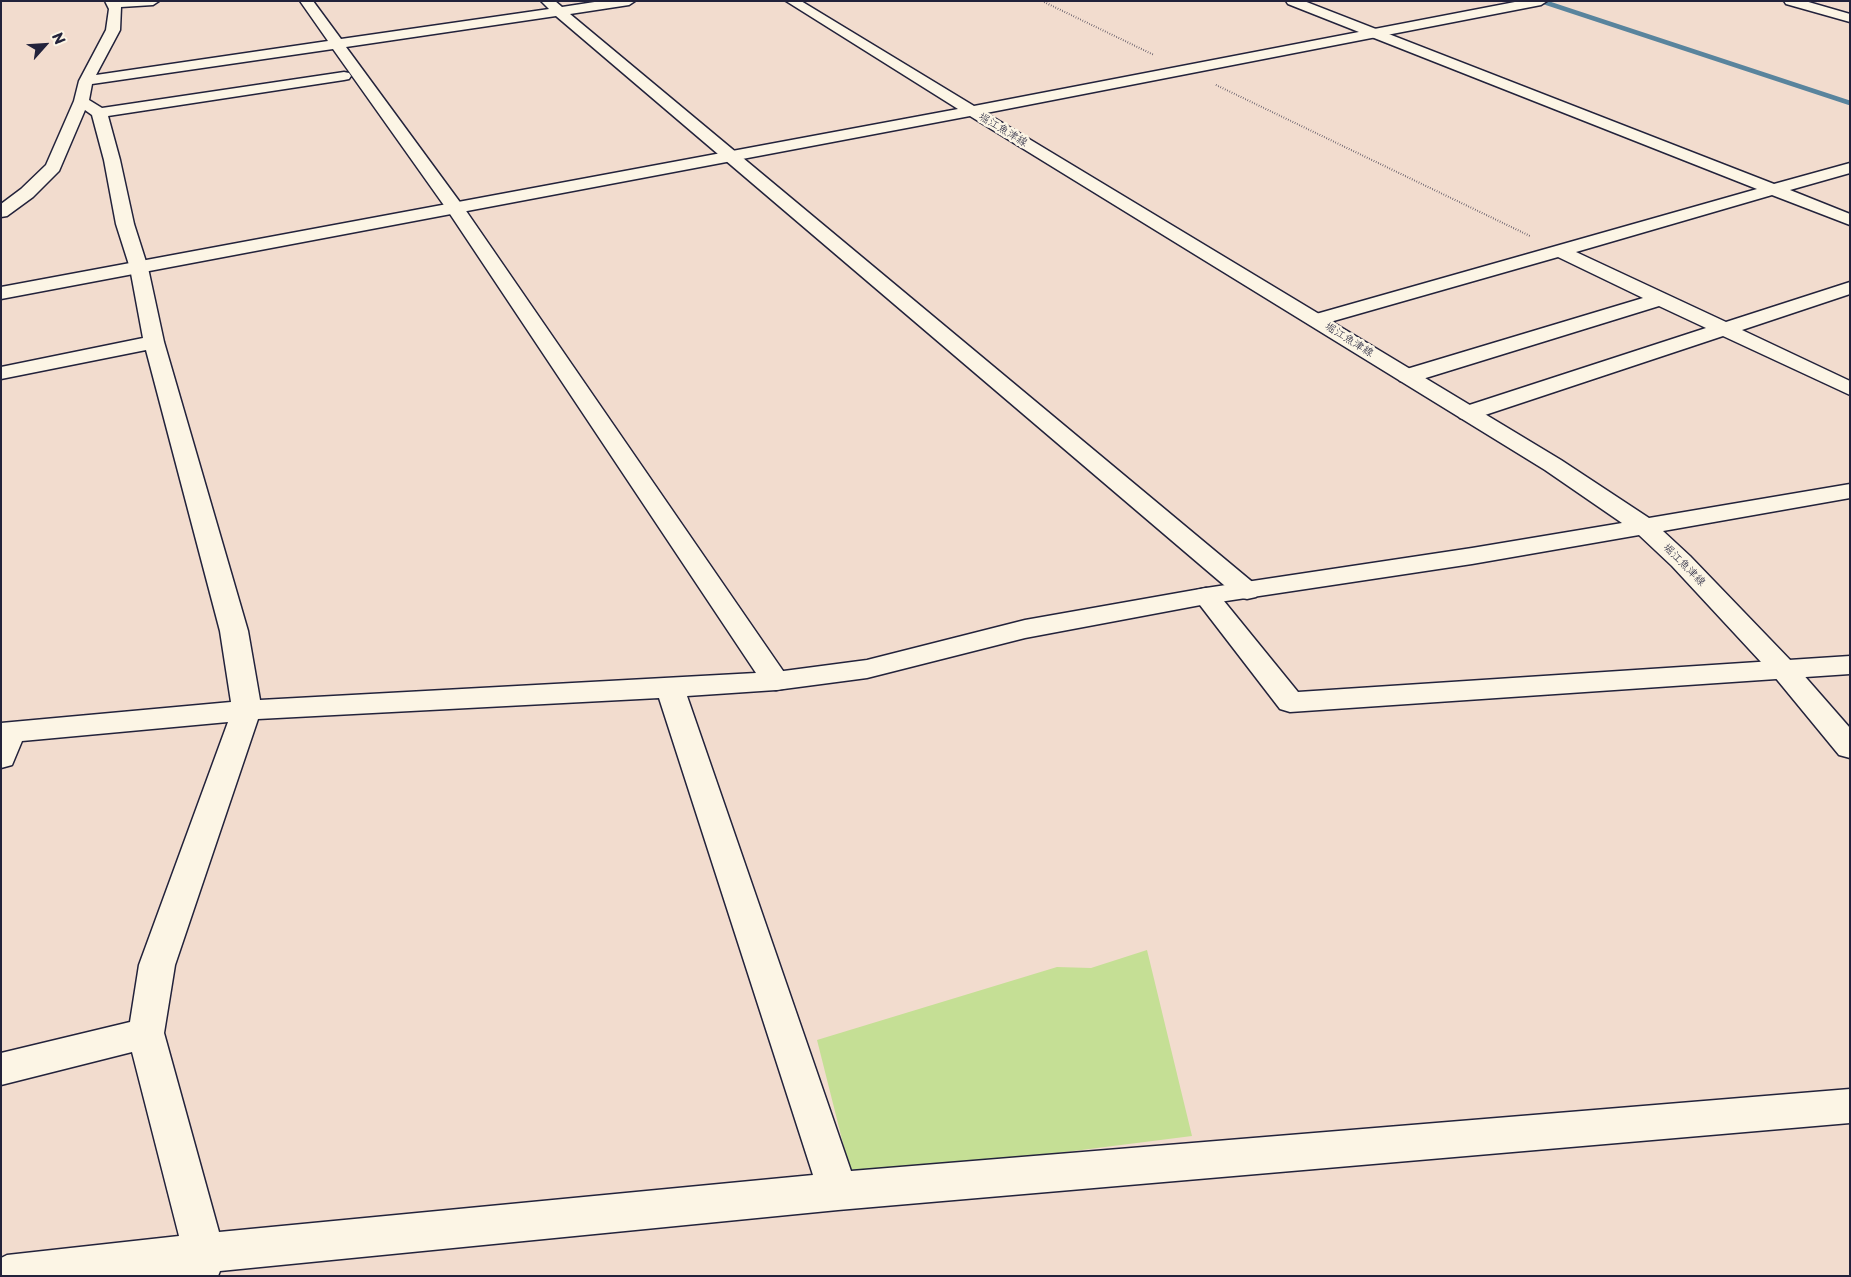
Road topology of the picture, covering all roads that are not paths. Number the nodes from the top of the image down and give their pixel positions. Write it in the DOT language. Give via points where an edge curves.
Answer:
graph roads {
  1 [pos="153,1"];
  2 [pos="306,1"];
  3 [pos="547,1"];
  4 [pos="629,1"];
  5 [pos="792,1"];
  6 [pos="1292,1"];
  7 [pos="1790,1"];
  8 [pos="112,2"];
  9 [pos="1534,3"];
  10 [pos="559,12"];
  11 [pos="1850,18"];
  12 [pos="1375,33"];
  13 [pos="338,44"];
  14 [pos="344,76"];
  15 [pos="86,81"];
  16 [pos="81,101"];
  17 [pos="972,111"];
  18 [pos="99,113"];
  19 [pos="732,157"];
  20 [pos="1850,168"];
  21 [pos="1773,191"];
  22 [pos="456,209"];
  23 [pos="1,212"];
  24 [pos="1850,220"];
  25 [pos="1562,252"];
  26 [pos="140,268"];
  27 [pos="1850,288"];
  28 [pos="1,293"];
  29 [pos="1661,299"];
  30 [pos="1316,320"];
  31 [pos="1727,330"];
  32 [pos="154,342"];
  33 [pos="1,373"];
  34 [pos="1408,376"];
  35 [pos="1850,389"];
  36 [pos="1468,413"];
  37 [pos="1850,491"];
  38 [pos="1644,526"];
  39 [pos="1247,591"];
  40 [pos="1206,596"];
  41 [pos="1850,665"];
  42 [pos="1784,670"];
  43 [pos="776,681"];
  44 [pos="670,688"];
  45 [pos="247,710"];
  46 [pos="4,741"];
  47 [pos="1850,748"];
  48 [pos="146,1033"];
  49 [pos="1,1069"];
  50 [pos="1850,1106"];
  51 [pos="838,1191"];
  52 [pos="200,1264"];
  53 [pos="7,1276"];
  1 -- 8 [label="street"];
  2 -- 13 [label="street"];
  3 -- 10 [label="street"];
  4 -- 10 [label="street"];
  5 -- 17 [label="street, 堀江魚津線"];
  6 -- 12 [label="street"];
  7 -- 11 [label="street"];
  8 -- 15 [label="street" via="115,9 113,30"];
  9 -- 12 [label="street"];
  10 -- 13 [label="street"];
  10 -- 19 [label="street"];
  12 -- 17 [label="street"];
  12 -- 21 [label="street"];
  13 -- 15 [label="street"];
  13 -- 22 [label="street"];
  14 -- 18 [label="street"];
  15 -- 16 [label="street"];
  16 -- 18 [label="street"];
  16 -- 23 [label="street" via="53,167 27,193"];
  17 -- 19 [label="street"];
  17 -- 30 [label="street, 堀江魚津線"];
  18 -- 26 [label="street" via="125,224"];
  19 -- 22 [label="street"];
  19 -- 39 [label="street"];
  20 -- 21 [label="street"];
  21 -- 24 [label="street"];
  21 -- 25 [label="street"];
  22 -- 26 [label="street"];
  22 -- 43 [label="street"];
  25 -- 29 [label="street"];
  25 -- 30 [label="street"];
  26 -- 28 [label="street"];
  26 -- 32 [label="street"];
  27 -- 31 [label="street"];
  29 -- 31 [label="street"];
  29 -- 34 [label="street"];
  30 -- 34 [label="street, 堀江魚津線"];
  31 -- 35 [label="street"];
  31 -- 36 [label="street"];
  32 -- 33 [label="street"];
  32 -- 45 [label="street" via="234,631"];
  34 -- 36 [label="street, 堀江魚津線"];
  36 -- 38 [label="street, 堀江魚津線"];
  37 -- 38 [label="street"];
  38 -- 39 [label="street"];
  38 -- 42 [label="street, 堀江魚津線"];
  39 -- 40 [label="street"];
  40 -- 42 [label="street" via="1290,702"];
  40 -- 43 [label="street" via="1025,629 868,668"];
  41 -- 42 [label="street"];
  42 -- 47 [label="street, 堀江魚津線"];
  43 -- 44 [label="street"];
  44 -- 45 [label="street"];
  44 -- 51 [label="street"];
  45 -- 46 [label="street"];
  45 -- 48 [label="street" via="157,965"];
  48 -- 49 [label="street"];
  48 -- 52 [label="street"];
  50 -- 51 [label="street"];
  51 -- 52 [label="street"];
  52 -- 53 [label="street"];
}
